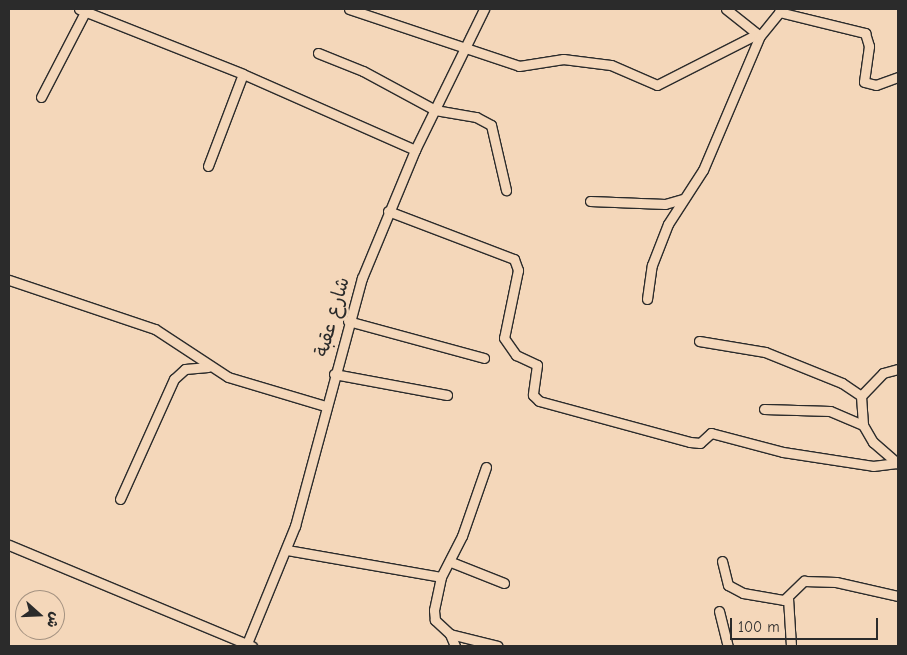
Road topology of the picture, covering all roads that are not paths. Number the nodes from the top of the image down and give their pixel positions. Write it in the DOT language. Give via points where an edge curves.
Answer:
graph roads {
  1 [pos="349,9"];
  2 [pos="484,9"];
  3 [pos="726,9"];
  4 [pos="82,10"];
  5 [pos="780,11"];
  6 [pos="759,35"];
  7 [pos="464,49"];
  8 [pos="318,53"];
  9 [pos="244,74"];
  10 [pos="898,77"];
  11 [pos="41,97"];
  12 [pos="436,110"];
  13 [pos="415,150"];
  14 [pos="208,166"];
  15 [pos="506,190"];
  16 [pos="683,199"];
  17 [pos="590,201"];
  18 [pos="388,212"];
  19 [pos="9,280"];
  20 [pos="647,299"];
  21 [pos="348,321"];
  22 [pos="699,340"];
  23 [pos="484,358"];
  24 [pos="208,367"];
  25 [pos="898,368"];
  26 [pos="334,374"];
  27 [pos="447,395"];
  28 [pos="861,396"];
  29 [pos="325,406"];
  30 [pos="764,409"];
  31 [pos="863,425"];
  32 [pos="898,464"];
  33 [pos="486,467"];
  34 [pos="120,499"];
  35 [pos="9,546"];
  36 [pos="287,550"];
  37 [pos="722,561"];
  38 [pos="451,562"];
  39 [pos="441,577"];
  40 [pos="504,583"];
  41 [pos="898,596"];
  42 [pos="788,598"];
  43 [pos="719,611"];
  44 [pos="450,634"];
  45 [pos="248,646"];
  46 [pos="455,646"];
  47 [pos="498,646"];
  48 [pos="728,646"];
  49 [pos="791,646"];
  1 -- 7 [label="street"];
  2 -- 7 [label="street, شارع عقبة"];
  3 -- 6 [label="street"];
  4 -- 9 [label="street"];
  4 -- 11 [label="street"];
  5 -- 6 [label="street"];
  5 -- 10 [label="street" via="864,33 869,46 864,82 876,85"];
  6 -- 7 [label="street" via="657,85 611,65 563,59 519,66"];
  6 -- 16 [label="street" via="724,126"];
  7 -- 12 [label="street, شارع عقبة"];
  8 -- 12 [label="street" via="364,71"];
  9 -- 13 [label="street"];
  9 -- 14 [label="street"];
  12 -- 13 [label="street, شارع عقبة"];
  12 -- 15 [label="street" via="476,117 491,125"];
  13 -- 18 [label="street, شارع عقبة"];
  16 -- 17 [label="street" via="666,204"];
  16 -- 20 [label="street" via="660,242"];
  18 -- 21 [label="street, شارع عقبة"];
  18 -- 32 [label="street" via="514,259 518,270 504,338 516,355 538,365 533,395 539,401 690,442 700,443 711,433 783,452 873,466"];
  19 -- 24 [label="street" via="155,329"];
  21 -- 23 [label="street"];
  21 -- 26 [label="street, شارع عقبة"];
  22 -- 28 [label="street" via="765,352 842,383"];
  24 -- 29 [label="street" via="228,378"];
  24 -- 34 [label="street" via="185,369 174,379"];
  25 -- 28 [label="street" via="883,373"];
  26 -- 27 [label="street"];
  26 -- 29 [label="street, شارع عقبة"];
  28 -- 31 [label="street"];
  29 -- 36 [label="street, شارع عقبة"];
  30 -- 31 [label="street" via="830,411"];
  31 -- 32 [label="street" via="873,442"];
  33 -- 38 [label="street"];
  35 -- 45 [label="street"];
  36 -- 39 [label="street"];
  36 -- 45 [label="street, شارع عقبة"];
  37 -- 42 [label="street" via="728,585 743,593"];
  38 -- 39 [label="street"];
  38 -- 40 [label="street"];
  39 -- 44 [label="street" via="435,620"];
  41 -- 42 [label="street" via="836,582 804,581"];
  42 -- 49 [label="street"];
  43 -- 48 [label="street"];
  44 -- 46 [label="street"];
  44 -- 47 [label="street"];
}
